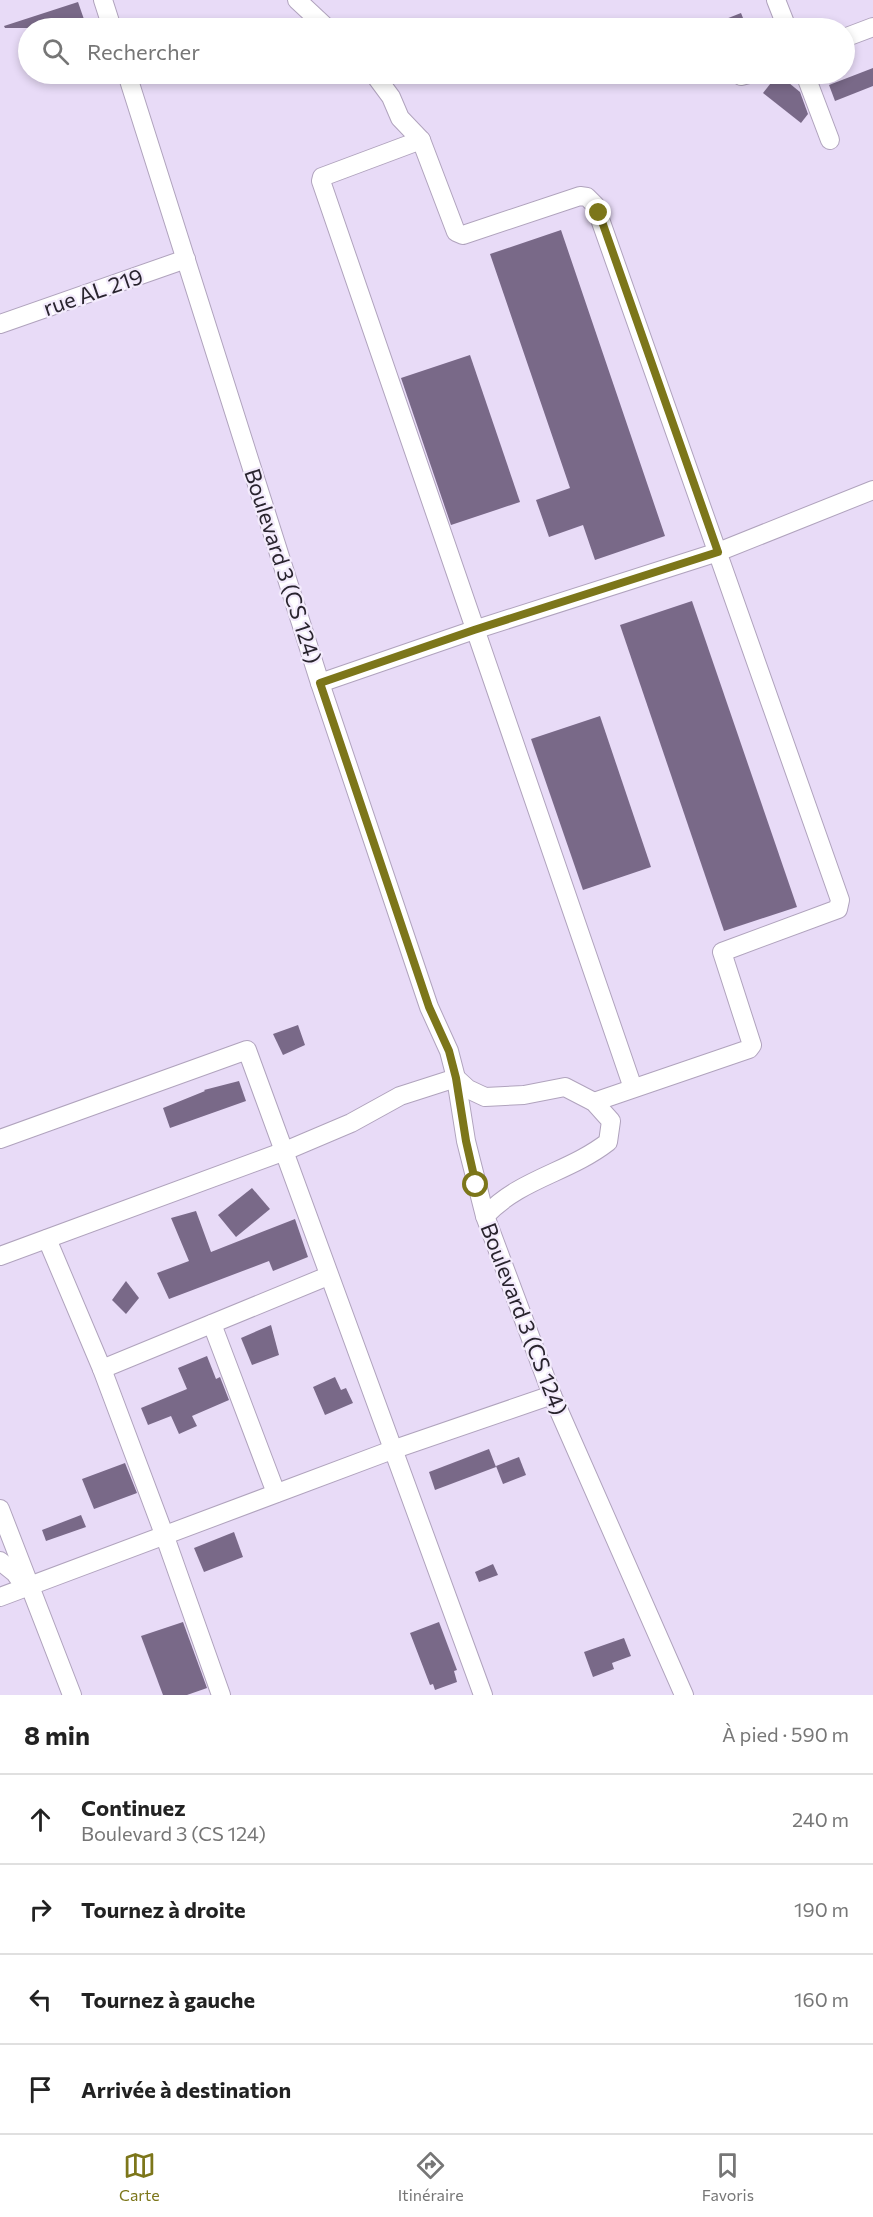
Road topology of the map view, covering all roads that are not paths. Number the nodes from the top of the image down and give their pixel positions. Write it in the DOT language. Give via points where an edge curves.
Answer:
graph roads {
  1 [pos="103,0"];
  2 [pos="297,0"];
  3 [pos="776,0"];
  4 [pos="109,18"];
  5 [pos="316,18"];
  6 [pos="783,18"];
  7 [pos="873,27"];
  8 [pos="855,34"];
  9 [pos="130,84"];
  10 [pos="381,84"];
  11 [pos="809,84"];
  12 [pos="421,140"];
  13 [pos="830,140"];
  14 [pos="186,259"];
  15 [pos="0,324"];
  16 [pos="873,490"];
  17 [pos="718,552"];
  18 [pos="474,630"];
  19 [pos="320,683"];
  20 [pos="456,1078"];
  21 [pos="633,1088"];
  22 [pos="594,1102"];
  23 [pos="0,1139"];
  24 [pos="285,1151"];
  25 [pos="485,1216"];
  26 [pos="47,1239"];
  27 [pos="0,1256"];
  28 [pos="328,1276"];
  29 [pos="212,1324"];
  30 [pos="102,1369"];
  31 [pos="552,1395"];
  32 [pos="393,1450"];
  33 [pos="276,1493"];
  34 [pos="0,1509"];
  35 [pos="164,1534"];
  36 [pos="0,1561"];
  37 [pos="28,1587"];
  38 [pos="0,1597"];
  39 [pos="72,1695"];
  40 [pos="221,1695"];
  41 [pos="483,1695"];
  42 [pos="684,1695"];
  1 -- 4 [label="street"];
  2 -- 5 [label="street"];
  3 -- 6 [label="street"];
  7 -- 8 [label="street"];
  9 -- 14 [label="street, Boulevard 3 (CS 124)"];
  10 -- 12 [label="street" via="400,118"];
  11 -- 13 [label="street"];
  12 -- 17 [label="street" via="459,235 580,196 591,200 599,213"];
  12 -- 18 [label="street" via="322,177 321,181"];
  14 -- 15 [label="street, rue AL 219"];
  14 -- 19 [label="street, Boulevard 3 (CS 124)"];
  16 -- 17 [label="street"];
  17 -- 18 [label="street"];
  17 -- 21 [label="street" via="840,904 838,909 722,952 752,1045 749,1049"];
  18 -- 19 [label="street"];
  18 -- 21 [label="street"];
  19 -- 20 [label="street, Boulevard 3 (CS 124)"];
  20 -- 22 [label="street" via="485,1097 565,1087"];
  20 -- 24 [label="street" via="400,1096 351,1123"];
  20 -- 25 [label="street, Boulevard 3 (CS 124)" via="466,1141"];
  21 -- 22 [label="street"];
  22 -- 25 [label="street" via="611,1121 608,1142 589,1156 521,1188"];
  23 -- 24 [label="street" via="247,1050"];
  24 -- 26 [label="street"];
  24 -- 28 [label="street"];
  25 -- 31 [label="street, Boulevard 3 (CS 124)"];
  26 -- 27 [label="street"];
  26 -- 30 [label="street"];
  28 -- 29 [label="street"];
  28 -- 32 [label="street"];
  29 -- 30 [label="street"];
  29 -- 33 [label="street"];
  30 -- 35 [label="street"];
  31 -- 32 [label="street"];
  31 -- 42 [label="street, Boulevard 3 (CS 124)"];
  32 -- 33 [label="street"];
  32 -- 41 [label="street"];
  33 -- 35 [label="street"];
  34 -- 37 [label="street"];
  35 -- 37 [label="street"];
  35 -- 40 [label="street"];
  36 -- 37 [label="street"];
  37 -- 38 [label="street"];
  37 -- 39 [label="street"];
}
